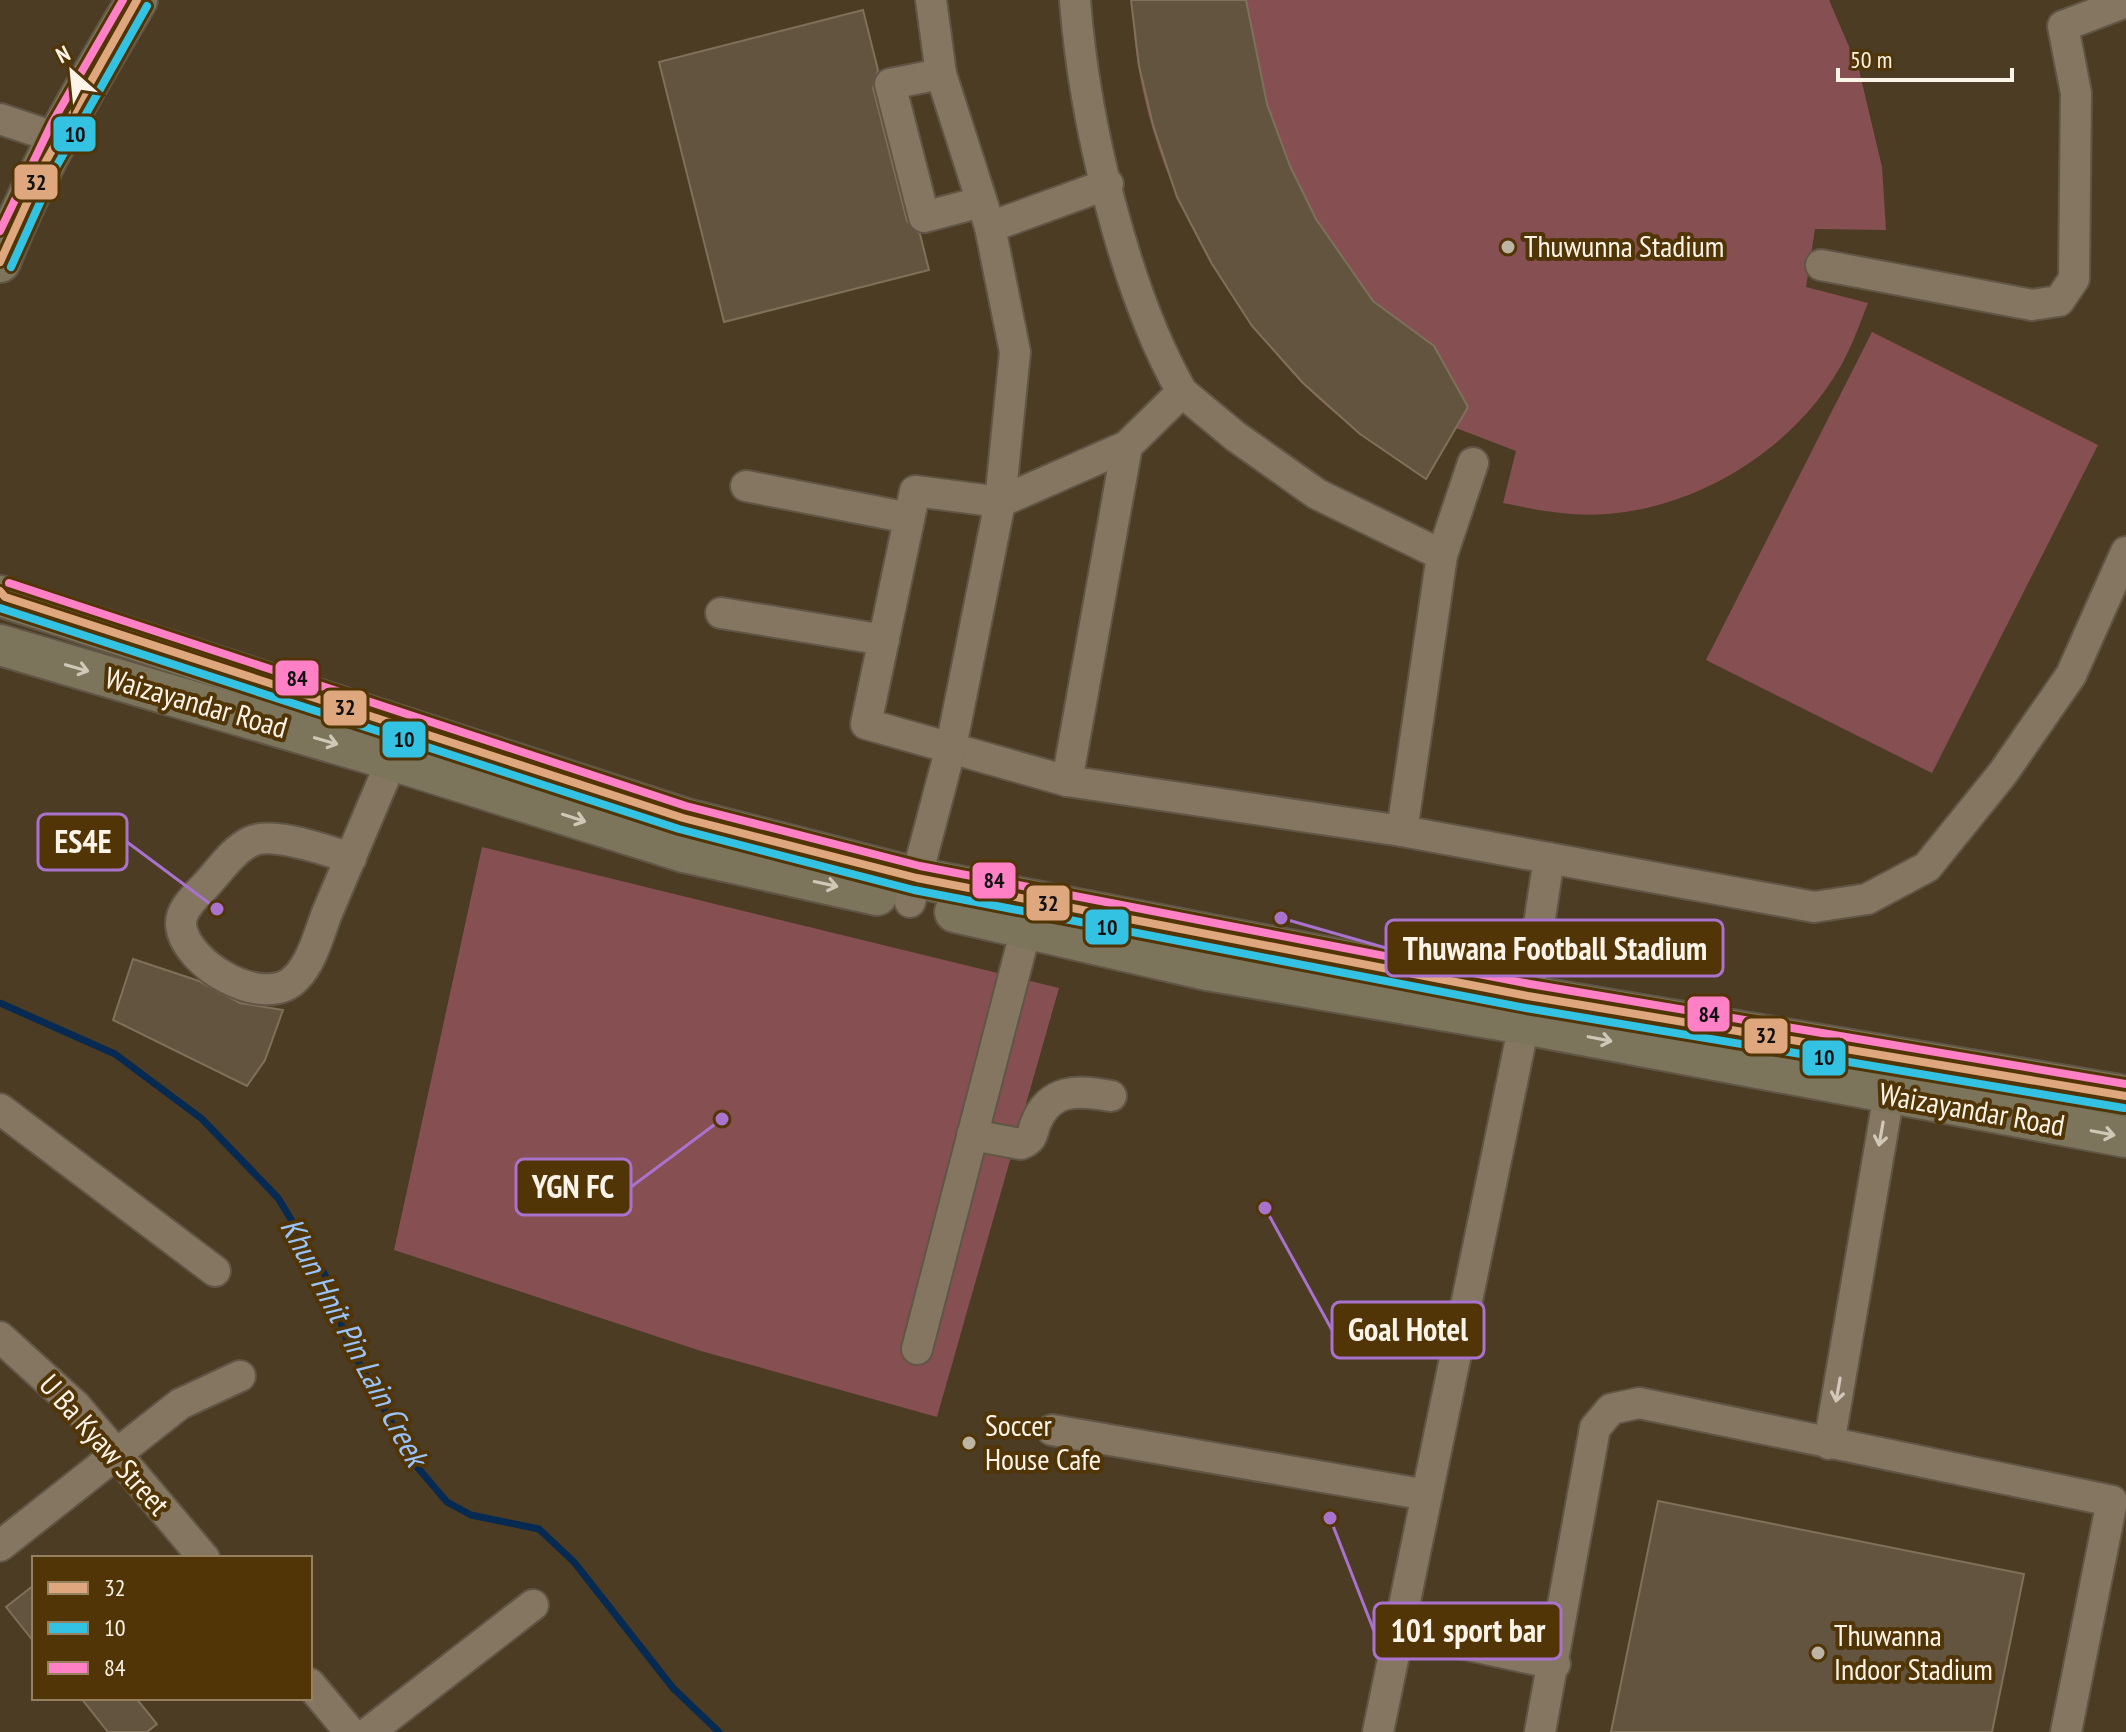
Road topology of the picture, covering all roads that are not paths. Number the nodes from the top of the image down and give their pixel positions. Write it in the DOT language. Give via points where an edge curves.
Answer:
graph roads {
  1 [pos="106,0"];
  2 [pos="137,0"];
  3 [pos="931,0"];
  4 [pos="1075,0"];
  5 [pos="2126,2"];
  6 [pos="941,74"];
  7 [pos="29,129"];
  8 [pos="1108,184"];
  9 [pos="0,200"];
  10 [pos="986,214"];
  11 [pos="0,262"];
  12 [pos="1821,265"];
  13 [pos="1182,392"];
  14 [pos="1127,446"];
  15 [pos="1473,463"];
  16 [pos="746,486"];
  17 [pos="1000,502"];
  18 [pos="909,518"];
  19 [pos="2126,552"];
  20 [pos="1442,555"];
  21 [pos="2,595"];
  22 [pos="721,613"];
  23 [pos="884,640"];
  24 [pos="1,646"];
  25 [pos="951,747"];
  26 [pos="392,760"];
  27 [pos="1067,781"];
  28 [pos="1402,831"];
  29 [pos="351,858"];
  30 [pos="1549,858"];
  31 [pos="914,890"];
  32 [pos="1026,929"];
  33 [pos="1526,1010"];
  34 [pos="1892,1076"];
  35 [pos="1977,1090"];
  36 [pos="1111,1096"];
  37 [pos="2126,1096"];
  38 [pos="0,1109"];
  39 [pos="972,1135"];
  40 [pos="2126,1137"];
  41 [pos="215,1271"];
  42 [pos="0,1337"];
  43 [pos="917,1349"];
  44 [pos="240,1376"];
  45 [pos="1052,1430"];
  46 [pos="1829,1444"];
  47 [pos="116,1454"];
  48 [pos="1427,1495"];
  49 [pos="2119,1502"];
  50 [pos="0,1546"];
  51 [pos="202,1556"];
  52 [pos="533,1605"];
  53 [pos="1399,1630"];
  54 [pos="1555,1664"];
  55 [pos="312,1686"];
  56 [pos="350,1732"];
  57 [pos="369,1732"];
  58 [pos="1378,1732"];
  59 [pos="1540,1732"];
  60 [pos="2066,1732"];
  1 -- 7 [label="main road"];
  2 -- 7 [label="main road"];
  3 -- 6 [label="street"];
  4 -- 8 [label="street" via="1080,69"];
  5 -- 12 [label="street" via="2063,26 2076,93 2074,279 2059,301 2032,305"];
  6 -- 10 [label="street"];
  6 -- 10 [label="street" via="890,84 924,217"];
  7 -- 9 [label="main road"];
  7 -- 11 [label="main road" via="19,212"];
  8 -- 10 [label="street"];
  8 -- 13 [label="street" via="1161,355"];
  10 -- 17 [label="street" via="1015,352"];
  13 -- 14 [label="street"];
  13 -- 20 [label="street" via="1317,494"];
  14 -- 17 [label="street"];
  14 -- 27 [label="street"];
  15 -- 20 [label="street"];
  16 -- 18 [label="street"];
  17 -- 18 [label="street" via="915,491"];
  17 -- 25 [label="street"];
  18 -- 23 [label="street"];
  19 -- 30 [label="street" via="2071,675 2003,773 1927,867 1867,899 1814,907"];
  20 -- 28 [label="street"];
  21 -- 31 [label="main road, Waizayandar Road"];
  22 -- 23 [label="street"];
  23 -- 25 [label="street" via="866,724"];
  24 -- 26 [label="main road, Waizayandar Road, one-way"];
  25 -- 27 [label="street"];
  25 -- 31 [label="street"];
  26 -- 29 [label="street"];
  26 -- 31 [label="main road, Waizayandar Road, one-way" via="684,852"];
  27 -- 28 [label="street"];
  28 -- 30 [label="street"];
  29 -- 29 [label="street" via="305,966 281,990 233,982 199,957 185,937 181,925 188,905 249,842 270,839"];
  30 -- 33 [label="street"];
  31 -- 32 [label="main road, Waizayandar Road"];
  31 -- 33 [label="main road, Waizayandar Road"];
  32 -- 33 [label="main road, Waizayandar Road" via="1207,970"];
  32 -- 39 [label="street"];
  33 -- 34 [label="main road, Waizayandar Road"];
  33 -- 48 [label="street"];
  34 -- 35 [label="main road, Waizayandar Road"];
  34 -- 46 [label="street, one-way"];
  35 -- 37 [label="main road, Waizayandar Road"];
  35 -- 40 [label="main road, Waizayandar Road, one-way"];
  36 -- 39 [label="street" via="1060,1094 1044,1106 1031,1138 1021,1144"];
  38 -- 41 [label="street"];
  39 -- 43 [label="street"];
  42 -- 47 [label="street, U Ba Kyaw Street" via="75,1405"];
  44 -- 47 [label="street" via="180,1404"];
  45 -- 48 [label="street"];
  46 -- 49 [label="street"];
  46 -- 54 [label="street" via="1639,1403 1611,1409 1595,1428"];
  47 -- 50 [label="street"];
  47 -- 51 [label="street, U Ba Kyaw Street"];
  48 -- 53 [label="street"];
  49 -- 60 [label="street"];
  52 -- 57 [label="street"];
  53 -- 54 [label="street"];
  53 -- 58 [label="street"];
  54 -- 59 [label="street"];
  55 -- 56 [label="street"];
}
